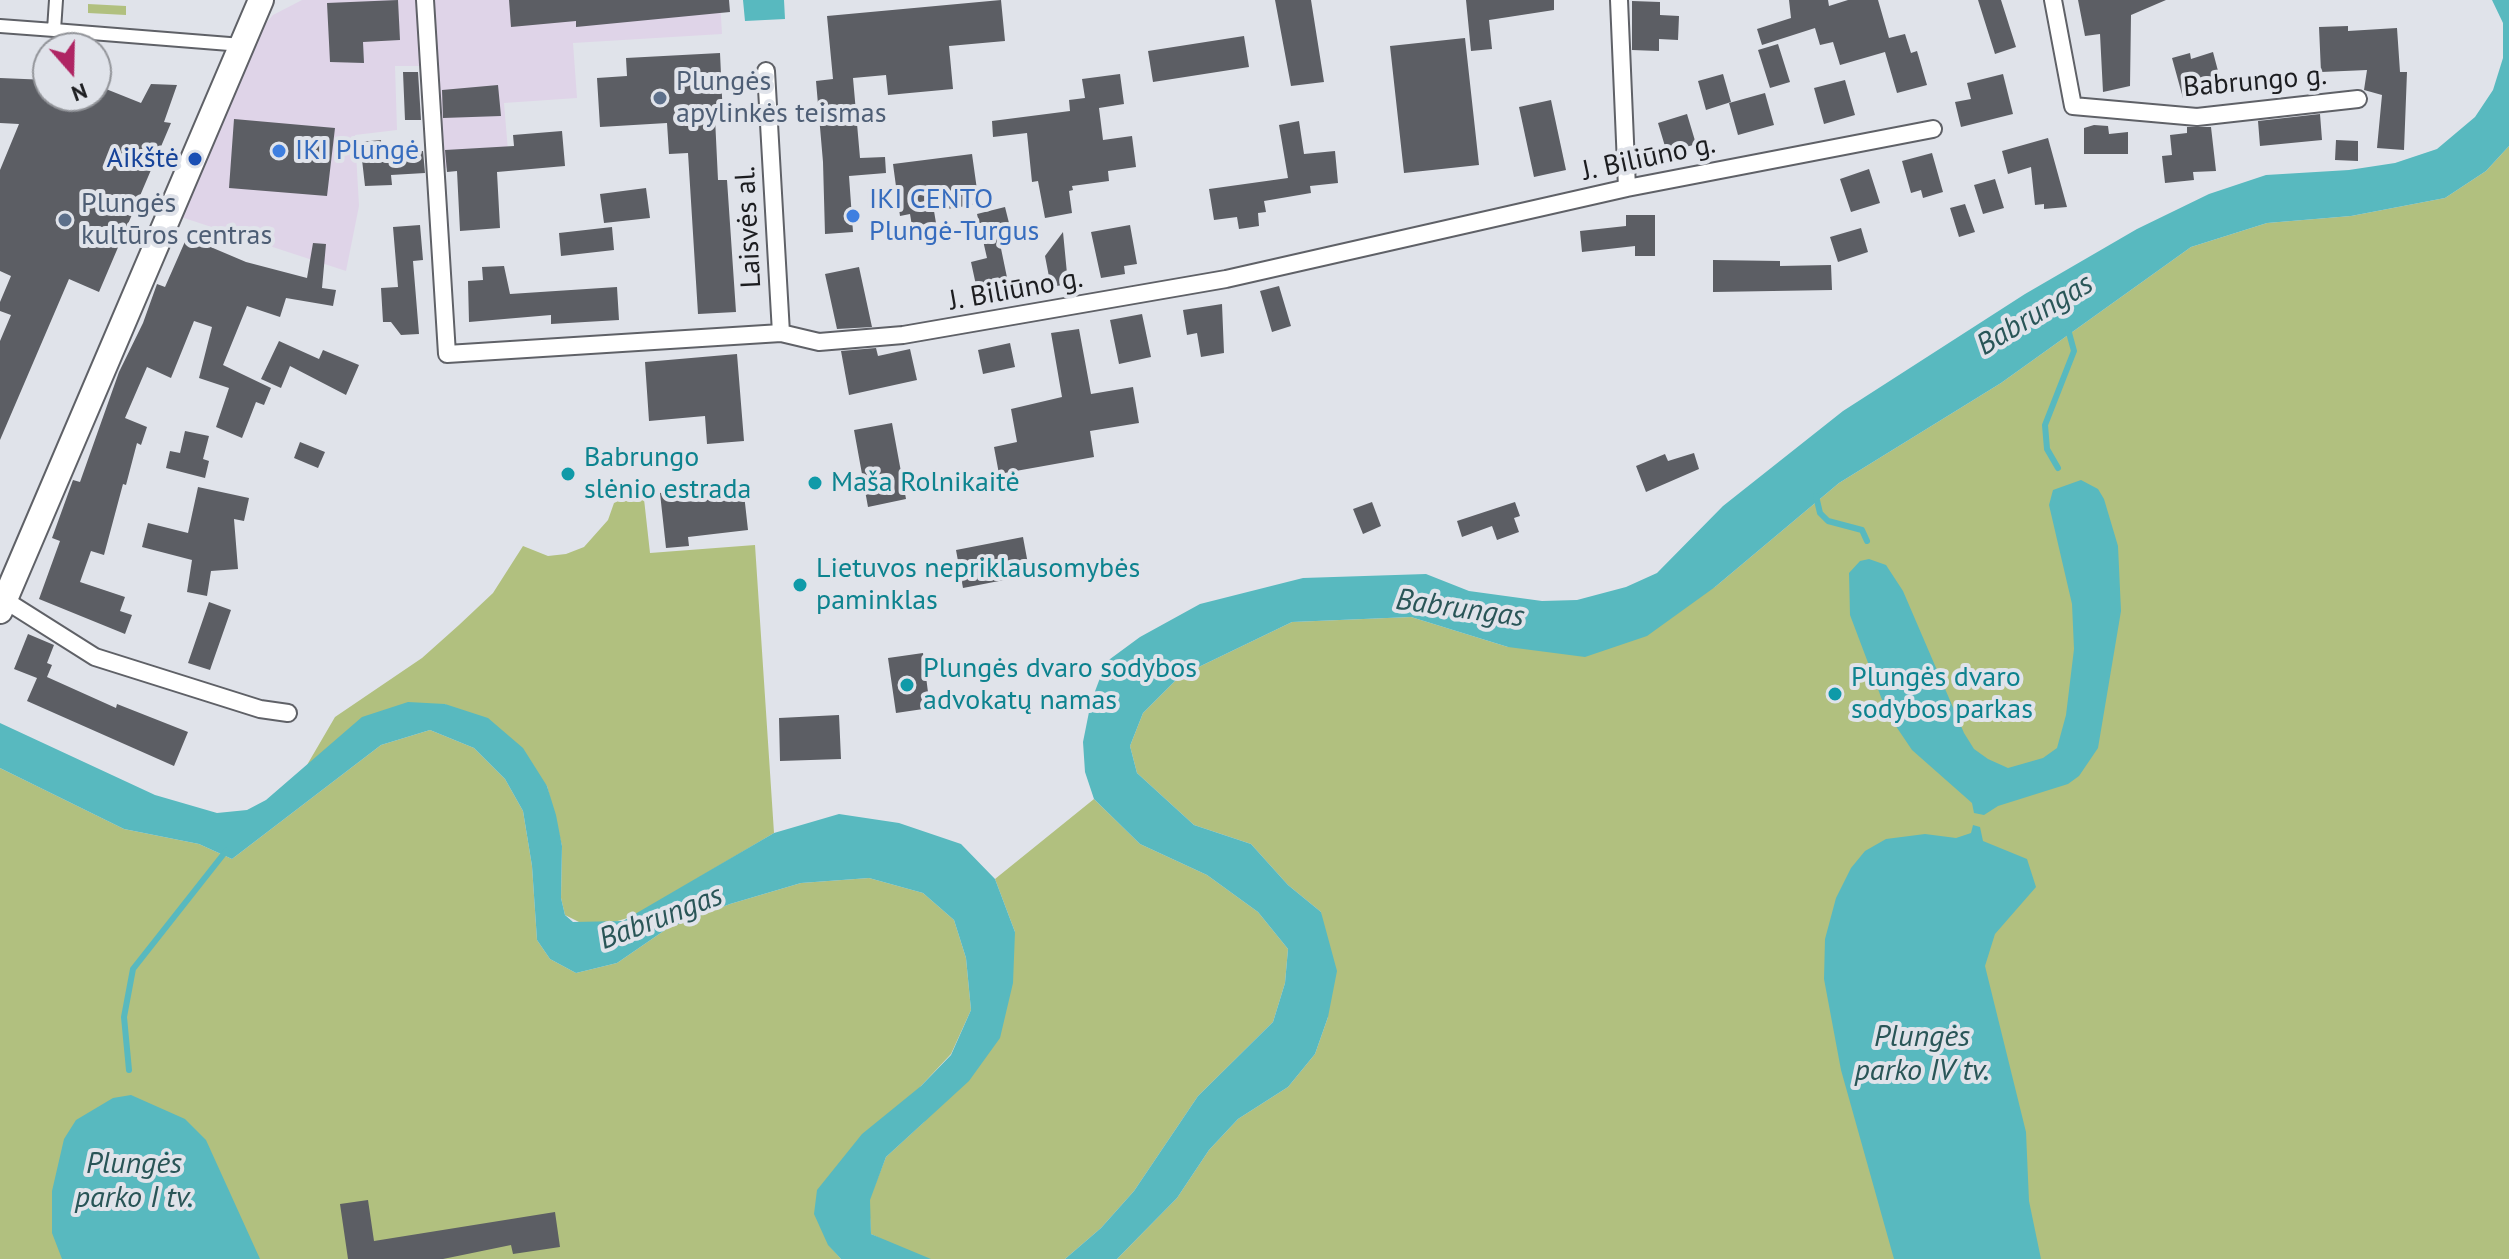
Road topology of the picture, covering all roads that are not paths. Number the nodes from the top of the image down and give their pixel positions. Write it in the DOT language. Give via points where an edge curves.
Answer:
graph roads {
  1 [pos="56,0"];
  2 [pos="261,0"];
  3 [pos="425,0"];
  4 [pos="1619,0"];
  5 [pos="2053,0"];
  6 [pos="0,26"];
  7 [pos="54,30"];
  8 [pos="242,45"];
  9 [pos="766,71"];
  10 [pos="2358,99"];
  11 [pos="1933,129"];
  12 [pos="1627,188"];
  13 [pos="781,333"];
  14 [pos="2,603"];
  15 [pos="288,713"];
  1 -- 7 [label="street"];
  2 -- 8 [label="main road"];
  3 -- 13 [label="street, J. Biliūno g." via="447,354"];
  4 -- 12 [label="street"];
  5 -- 10 [label="street, Babrungo g." via="2073,106 2197,117"];
  6 -- 7 [label="street"];
  7 -- 8 [label="street"];
  8 -- 14 [label="main road"];
  9 -- 13 [label="street, Laisvės al."];
  11 -- 12 [label="street, J. Biliūno g."];
  12 -- 13 [label="street, J. Biliūno g." via="1226,279 1021,317 819,342"];
  14 -- 15 [label="street" via="95,657"];
}
